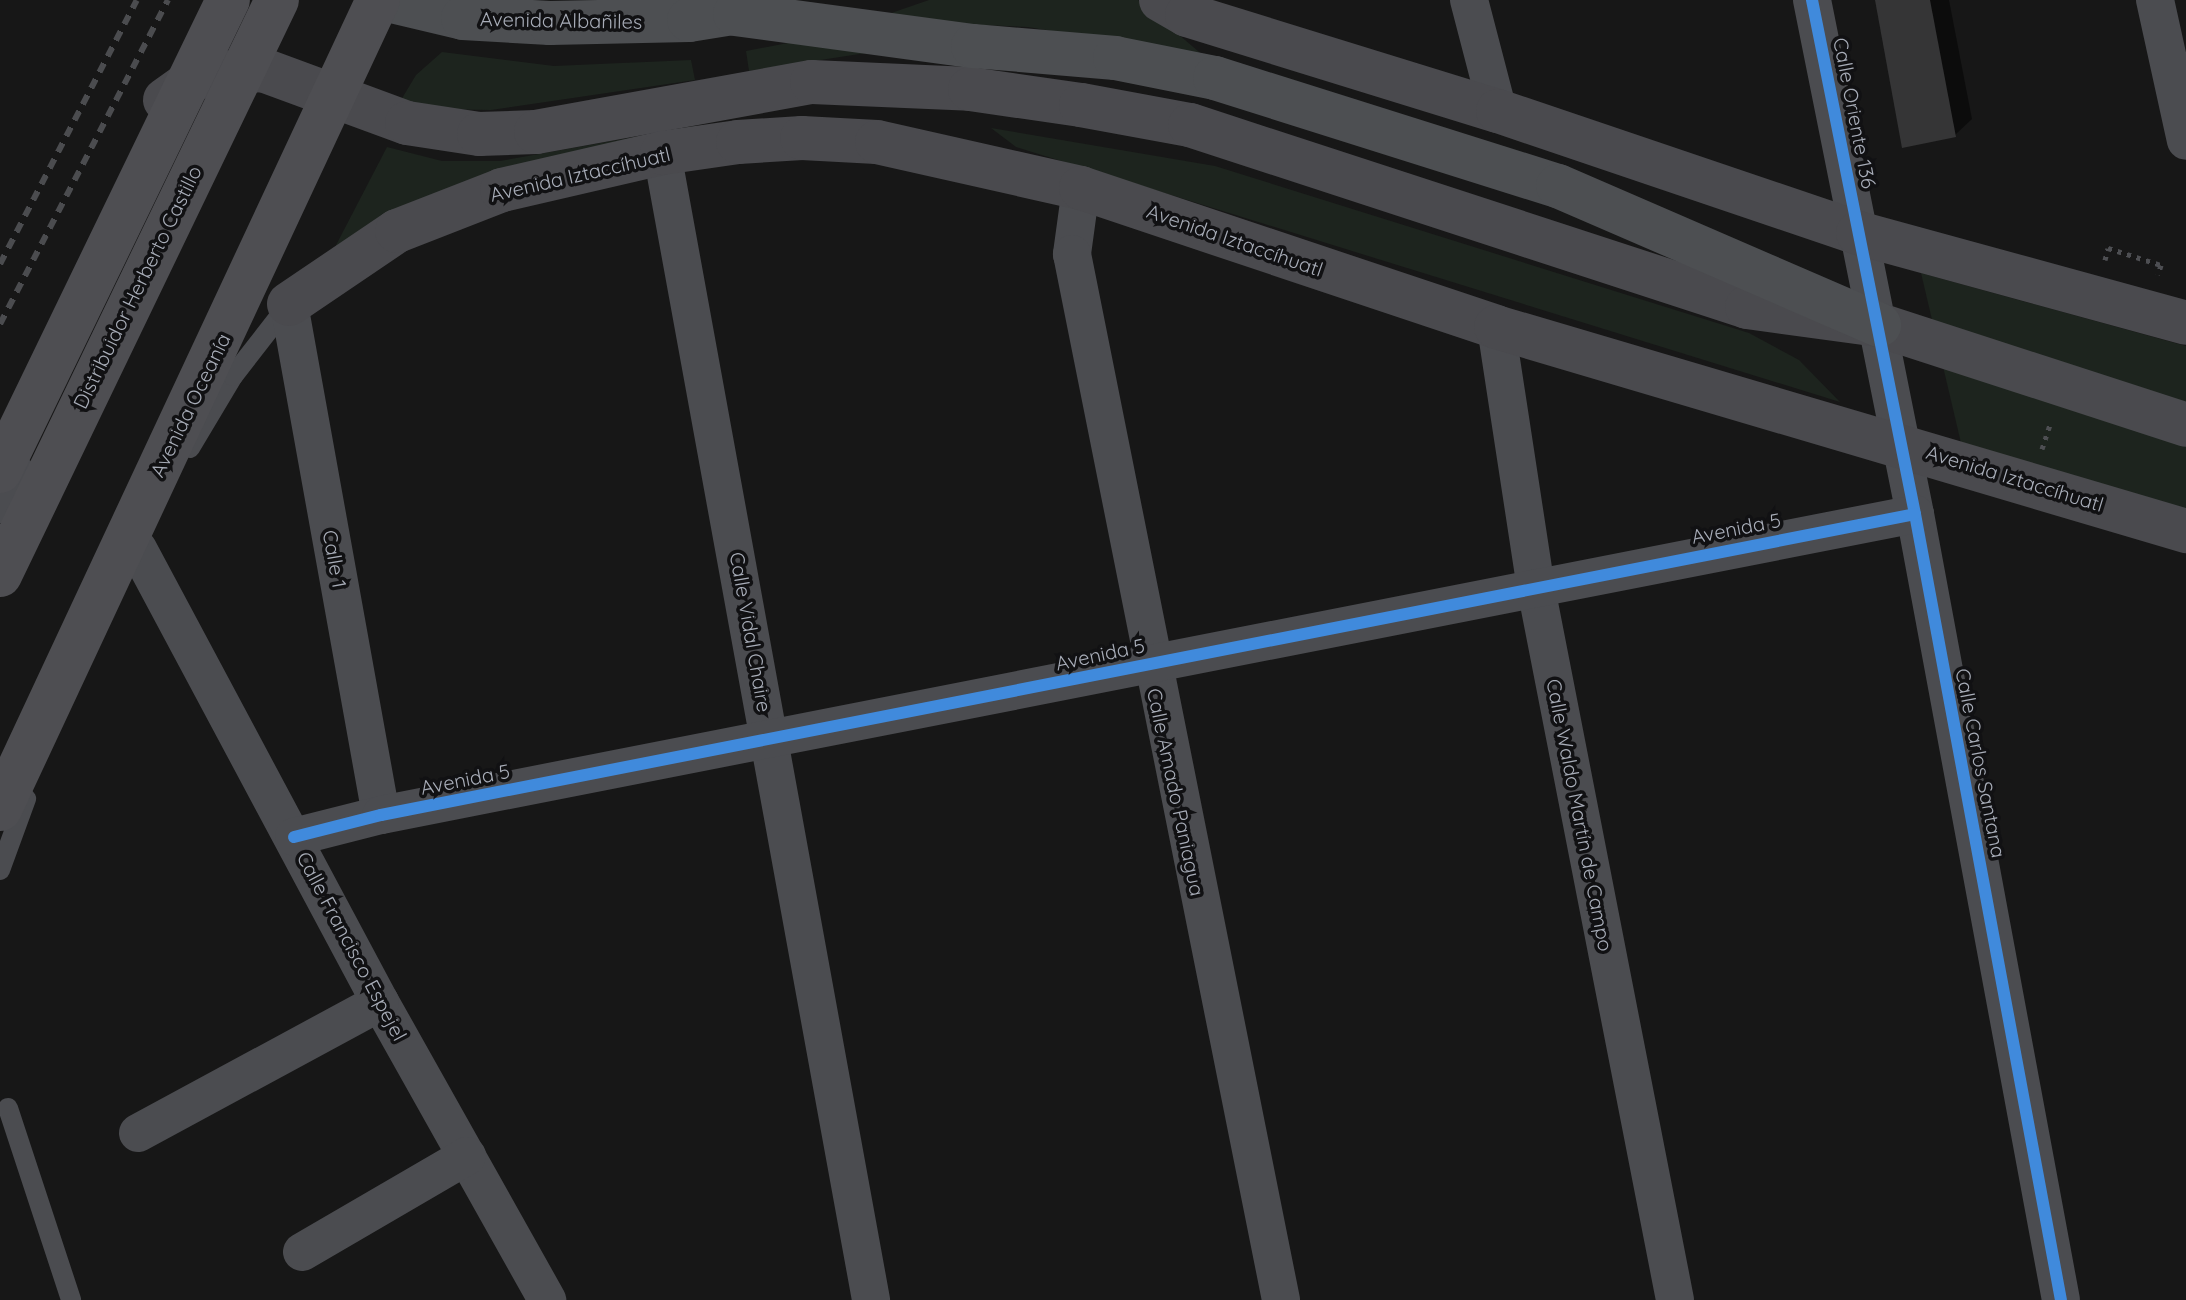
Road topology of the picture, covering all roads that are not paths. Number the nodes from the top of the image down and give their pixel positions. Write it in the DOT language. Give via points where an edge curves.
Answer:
graph roads {
  1 [pos="228,0"];
  2 [pos="277,0"];
  3 [pos="378,0"];
  4 [pos="388,0"];
  5 [pos="797,0"];
  6 [pos="1161,0"];
  7 [pos="1469,0"];
  8 [pos="1812,0"];
  9 [pos="2155,0"];
  10 [pos="735,14"];
  11 [pos="289,79"];
  12 [pos="1498,111"];
  13 [pos="2186,141"];
  14 [pos="662,153"];
  15 [pos="1081,188"];
  16 [pos="1858,233"];
  17 [pos="289,304"];
  18 [pos="2186,323"];
  19 [pos="1879,325"];
  20 [pos="1496,327"];
  21 [pos="2186,425"];
  22 [pos="0,434"];
  23 [pos="1900,444"];
  24 [pos="0,471"];
  25 [pos="0,513"];
  26 [pos="1915,514"];
  27 [pos="2186,531"];
  28 [pos="138,549"];
  29 [pos="0,575"];
  30 [pos="1536,588"];
  31 [pos="1150,664"];
  32 [pos="771,742"];
  33 [pos="0,809"];
  34 [pos="381,815"];
  35 [pos="294,837"];
  36 [pos="0,870"];
  37 [pos="380,1002"];
  38 [pos="8,1108"];
  39 [pos="138,1133"];
  40 [pos="467,1156"];
  41 [pos="302,1252"];
  42 [pos="71,1300"];
  43 [pos="547,1300"];
  44 [pos="871,1300"];
  45 [pos="1281,1300"];
  46 [pos="1675,1300"];
  47 [pos="2061,1300"];
  1 -- 24 [label="highway"];
  2 -- 29 [label="highway, Distribuidor Herberto Castillo"];
  3 -- 33 [label="highway, Avenida Oceanía"];
  4 -- 10 [label="main road, Avenida Albañiles" via="495,21 638,23"];
  5 -- 10 [label="main road"];
  6 -- 12 [label="main road" via="1187,15"];
  7 -- 12 [label="street"];
  8 -- 16 [label="street, Calle Oriente 136"];
  9 -- 13 [label="street"];
  10 -- 19 [label="main road" via="973,46 1115,58 1215,78 1558,186"];
  11 -- 19 [label="main road" via="407,123 479,134 536,132 812,82 970,89 1081,105 1190,125 1747,307"];
  11 -- 22 [label="main road" via="263,70 200,75 176,89 149,116"];
  11 -- 25 [label="lane" via="261,80 238,90 201,117 184,139"];
  12 -- 16 [label="main road"];
  14 -- 15 [label="main road, Avenida Iztaccíhuatl" via="802,138 877,142"];
  14 -- 17 [label="main road, Avenida Iztaccíhuatl" via="502,190 439,212 356,255"];
  14 -- 32 [label="street, Calle Vidal Chaire"];
  15 -- 20 [label="main road, Avenida Iztaccíhuatl"];
  15 -- 31 [label="street, Calle Amado Paniagua" via="1072,254"];
  16 -- 18 [label="main road"];
  16 -- 19 [label="street, Calle Carlos Santana"];
  17 -- 28 [label="lane" via="233,376"];
  17 -- 34 [label="street, Calle 1"];
  19 -- 21 [label="main road"];
  19 -- 23 [label="street, Calle Carlos Santana"];
  20 -- 23 [label="main road, Avenida Iztaccíhuatl"];
  20 -- 30 [label="street, Calle Waldo Martín de Campo"];
  23 -- 26 [label="street, Calle Carlos Santana"];
  23 -- 27 [label="main road, Avenida Iztaccíhuatl"];
  26 -- 30 [label="street, Avenida 5"];
  26 -- 47 [label="street, Calle Carlos Santana"];
  28 -- 35 [label="street, Calle Francisco Espejel"];
  28 -- 36 [label="lane" via="22,808"];
  30 -- 31 [label="street, Avenida 5"];
  30 -- 46 [label="street, Calle Waldo Martín de Campo"];
  31 -- 32 [label="street, Avenida 5"];
  31 -- 45 [label="street, Calle Amado Paniagua"];
  32 -- 34 [label="street, Avenida 5"];
  32 -- 44 [label="street, Calle Vidal Chaire"];
  34 -- 35 [label="street, Avenida 5"];
  35 -- 37 [label="street, Calle Francisco Espejel"];
  37 -- 39 [label="street"];
  37 -- 40 [label="street, Calle Francisco Espejel"];
  38 -- 42 [label="lane"];
  40 -- 41 [label="street"];
  40 -- 43 [label="street, Calle Francisco Espejel"];
}
